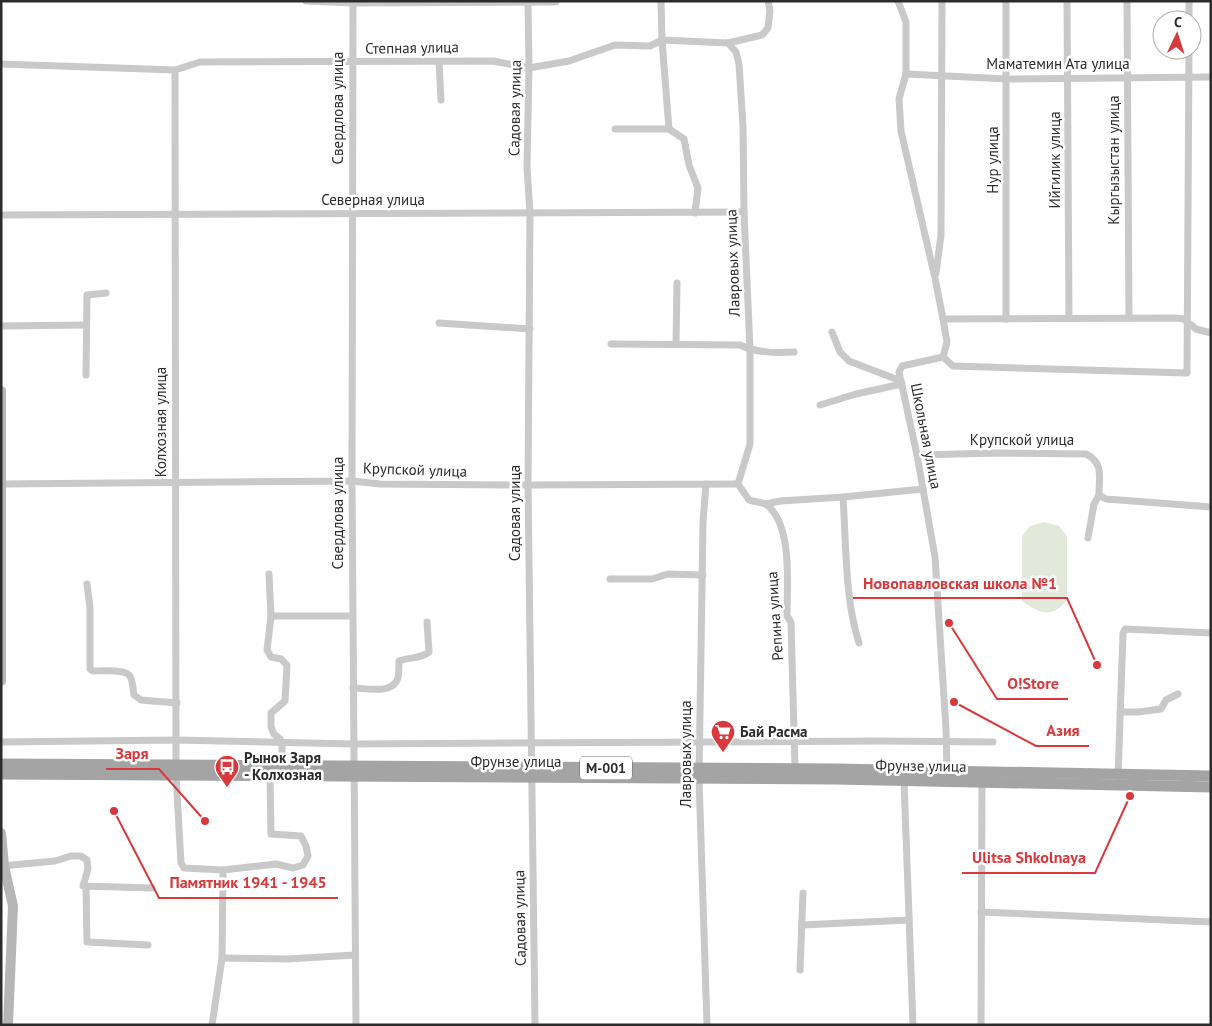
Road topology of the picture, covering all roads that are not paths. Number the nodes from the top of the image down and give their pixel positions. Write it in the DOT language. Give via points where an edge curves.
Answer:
graph roads {
  1 [pos="306,1"];
  2 [pos="661,1"];
  3 [pos="768,1"];
  4 [pos="898,1"];
  5 [pos="942,1"];
  6 [pos="1006,1"];
  7 [pos="1067,1"];
  8 [pos="1127,1"];
  9 [pos="353,2"];
  10 [pos="528,2"];
  11 [pos="556,2"];
  12 [pos="662,40"];
  13 [pos="728,43"];
  14 [pos="1189,60"];
  15 [pos="352,62"];
  16 [pos="439,62"];
  17 [pos="1,64"];
  18 [pos="530,68"];
  19 [pos="175,70"];
  20 [pos="906,74"];
  21 [pos="943,76"];
  22 [pos="1127,77"];
  23 [pos="1211,77"];
  24 [pos="1068,78"];
  25 [pos="1190,78"];
  26 [pos="1007,79"];
  27 [pos="441,100"];
  28 [pos="615,129"];
  29 [pos="669,129"];
  30 [pos="744,212"];
  31 [pos="530,213"];
  32 [pos="696,213"];
  33 [pos="174,214"];
  34 [pos="352,214"];
  35 [pos="1,215"];
  36 [pos="935,278"];
  37 [pos="677,283"];
  38 [pos="106,293"];
  39 [pos="1069,318"];
  40 [pos="1129,318"];
  41 [pos="943,319"];
  42 [pos="1006,319"];
  43 [pos="1188,322"];
  44 [pos="440,324"];
  45 [pos="86,325"];
  46 [pos="1,326"];
  47 [pos="530,329"];
  48 [pos="832,332"];
  49 [pos="1211,333"];
  50 [pos="611,344"];
  51 [pos="676,344"];
  52 [pos="750,350"];
  53 [pos="794,352"];
  54 [pos="943,357"];
  55 [pos="86,375"];
  56 [pos="901,382"];
  57 [pos="1,391"];
  58 [pos="820,405"];
  59 [pos="916,456"];
  60 [pos="352,481"];
  61 [pos="176,483"];
  62 [pos="2,484"];
  63 [pos="706,484"];
  64 [pos="738,484"];
  65 [pos="528,485"];
  66 [pos="922,489"];
  67 [pos="1099,495"];
  68 [pos="843,497"];
  69 [pos="766,504"];
  70 [pos="1211,507"];
  71 [pos="1088,538"];
  72 [pos="269,574"];
  73 [pos="703,575"];
  74 [pos="610,580"];
  75 [pos="87,584"];
  76 [pos="271,616"];
  77 [pos="352,616"];
  78 [pos="427,622"];
  79 [pos="1211,633"];
  80 [pos="859,643"];
  81 [pos="1,681"];
  82 [pos="353,688"];
  83 [pos="1178,694"];
  84 [pos="177,703"];
  85 [pos="1120,712"];
  86 [pos="176,740"];
  87 [pos="1,742"];
  88 [pos="795,742"];
  89 [pos="993,742"];
  90 [pos="282,743"];
  91 [pos="699,743"];
  92 [pos="947,743"];
  93 [pos="354,744"];
  94 [pos="531,744"];
  95 [pos="1,764"];
  96 [pos="796,769"];
  97 [pos="176,770"];
  98 [pos="355,772"];
  99 [pos="532,772"];
  100 [pos="278,773"];
  101 [pos="699,773"];
  102 [pos="1,774"];
  103 [pos="1211,776"];
  104 [pos="947,777"];
  105 [pos="982,777"];
  106 [pos="1118,779"];
  107 [pos="904,781"];
  108 [pos="1211,787"];
  109 [pos="1,833"];
  110 [pos="3,866"];
  111 [pos="223,870"];
  112 [pos="86,886"];
  113 [pos="152,888"];
  114 [pos="803,893"];
  115 [pos="981,912"];
  116 [pos="909,920"];
  117 [pos="1211,922"];
  118 [pos="802,925"];
  119 [pos="148,945"];
  120 [pos="355,955"];
  121 [pos="222,958"];
  122 [pos="800,970"];
  123 [pos="8,1025"];
  124 [pos="212,1025"];
  125 [pos="356,1025"];
  126 [pos="536,1025"];
  127 [pos="707,1025"];
  128 [pos="912,1025"];
  129 [pos="981,1025"];
  1 -- 9 [label="street"];
  2 -- 12 [label="street"];
  3 -- 13 [label="street, Степная улица" via="768,28 762,35"];
  4 -- 20 [label="street" via="906,22"];
  5 -- 21 [label="street"];
  6 -- 26 [label="street, Нур улица"];
  7 -- 24 [label="street, Ийгилик улица"];
  8 -- 22 [label="street, Кыргызыстан улица"];
  9 -- 10 [label="street"];
  9 -- 15 [label="street, Свердлова улица"];
  10 -- 11 [label="street"];
  10 -- 18 [label="street, Садовая улица"];
  12 -- 13 [label="street, Степная улица"];
  12 -- 18 [label="street, Степная улица" via="650,46 615,45 569,61"];
  12 -- 29 [label="street"];
  13 -- 30 [label="street, Лавровых улица" via="736,52 739,64"];
  14 -- 25 [label="street"];
  15 -- 16 [label="street, Степная улица"];
  15 -- 19 [label="street, Степная улица" via="200,62"];
  15 -- 34 [label="street, Свердлова улица"];
  16 -- 18 [label="street, Степная улица" via="494,61"];
  16 -- 27 [label="street"];
  17 -- 19 [label="street, Степная улица"];
  18 -- 31 [label="street, Садовая улица"];
  19 -- 33 [label="street, Колхозная улица"];
  20 -- 21 [label="street, Маматемин Ата улица"];
  20 -- 36 [label="street" via="899,99 901,131"];
  21 -- 26 [label="street, Маматемин Ата улица"];
  21 -- 36 [label="street" via="941,236"];
  22 -- 24 [label="street, Маматемин Ата улица"];
  22 -- 25 [label="street, Маматемин Ата улица"];
  22 -- 40 [label="street, Кыргызыстан улица"];
  23 -- 25 [label="street, Маматемин Ата улица"];
  24 -- 26 [label="street, Маматемин Ата улица"];
  24 -- 39 [label="street, Ийгилик улица"];
  25 -- 43 [label="street"];
  26 -- 42 [label="street, Нур улица"];
  28 -- 29 [label="street"];
  29 -- 32 [label="street" via="684,140 698,188"];
  30 -- 32 [label="street, Северная улица"];
  30 -- 52 [label="street, Лавровых улица"];
  31 -- 32 [label="street, Северная улица"];
  31 -- 34 [label="street, Северная улица"];
  31 -- 47 [label="street, Садовая улица"];
  33 -- 34 [label="street, Северная улица"];
  33 -- 35 [label="street, Северная улица"];
  33 -- 61 [label="street, Колхозная улица"];
  34 -- 60 [label="street, Свердлова улица"];
  36 -- 41 [label="street"];
  37 -- 51 [label="street"];
  38 -- 45 [label="street" via="87,294"];
  39 -- 40 [label="street"];
  39 -- 42 [label="street"];
  40 -- 43 [label="street" via="1184,319"];
  41 -- 42 [label="street"];
  41 -- 54 [label="street" via="946,342"];
  43 -- 49 [label="street" via="1196,329"];
  43 -- 54 [label="street" via="1187,373 953,366"];
  44 -- 47 [label="street"];
  45 -- 46 [label="street"];
  45 -- 55 [label="street"];
  47 -- 65 [label="street, Садовая улица"];
  48 -- 56 [label="street" via="840,352 849,361"];
  50 -- 51 [label="street"];
  51 -- 52 [label="street" via="740,345"];
  52 -- 53 [label="street"];
  52 -- 64 [label="street, Лавровых улица" via="750,444"];
  54 -- 56 [label="street, Школьная улица" via="902,366 899,372"];
  56 -- 58 [label="street"];
  56 -- 59 [label="street, Школьная улица"];
  57 -- 62 [label="street"];
  59 -- 66 [label="street, Школьная улица"];
  59 -- 67 [label="street, Крупской улица" via="1086,454 1095,458 1099,465"];
  60 -- 61 [label="street, Крупской улица"];
  60 -- 65 [label="street, Крупской улица"];
  60 -- 77 [label="street, Свердлова улица"];
  61 -- 62 [label="street, Крупской улица"];
  61 -- 84 [label="street, Колхозная улица"];
  62 -- 81 [label="street"];
  63 -- 64 [label="street, Крупской улица"];
  63 -- 65 [label="street, Крупской улица"];
  63 -- 73 [label="street, Лавровых улица"];
  64 -- 69 [label="street, Репина улица" via="749,500"];
  65 -- 94 [label="street, Садовая улица"];
  66 -- 68 [label="street"];
  66 -- 92 [label="street, Школьная улица" via="935,558"];
  67 -- 70 [label="street" via="1106,499"];
  67 -- 71 [label="street, Крупской улица" via="1094,504"];
  68 -- 69 [label="street"];
  68 -- 80 [label="street" via="854,628"];
  69 -- 88 [label="street, Репина улица" via="780,522 785,547"];
  72 -- 76 [label="street"];
  73 -- 74 [label="street" via="668,574 652,579"];
  73 -- 91 [label="street, Лавровых улица"];
  75 -- 84 [label="street" via="90,669 128,674 134,695 141,700"];
  76 -- 77 [label="street"];
  76 -- 90 [label="street" via="267,650 271,658 287,666 285,701 271,713 271,727"];
  77 -- 82 [label="street, Свердлова улица"];
  78 -- 82 [label="street" via="429,652 399,661 398,679 393,686 384,689"];
  79 -- 85 [label="street" via="1125,629"];
  82 -- 93 [label="street, Свердлова улица"];
  83 -- 85 [label="street" via="1166,700 1160,709"];
  84 -- 86 [label="street, Колхозная улица"];
  85 -- 106 [label="street"];
  86 -- 87 [label="street"];
  86 -- 90 [label="street"];
  86 -- 97 [label="street, Колхозная улица"];
  88 -- 91 [label="street"];
  88 -- 92 [label="street"];
  88 -- 96 [label="street, Репина улица"];
  89 -- 92 [label="street"];
  90 -- 93 [label="street"];
  90 -- 100 [label="street"];
  91 -- 94 [label="street"];
  91 -- 101 [label="street, Лавровых улица"];
  92 -- 104 [label="street, Школьная улица"];
  93 -- 94 [label="street"];
  93 -- 98 [label="street, Свердлова улица"];
  94 -- 99 [label="street, Садовая улица"];
  95 -- 97 [label="main road, Фрунзе улица / M-001"];
  96 -- 101 [label="main road, Фрунзе улица / M-001"];
  96 -- 104 [label="main road, Фрунзе улица / M-001"];
  97 -- 100 [label="main road, Фрунзе улица / M-001"];
  97 -- 102 [label="main road, Фрунзе улица / M-001"];
  97 -- 111 [label="street, Колхозная улица" via="181,863 184,868"];
  98 -- 99 [label="main road, Фрунзе улица / M-001"];
  98 -- 100 [label="main road, Фрунзе улица / M-001"];
  98 -- 120 [label="street, Свердлова улица"];
  99 -- 101 [label="main road, Фрунзе улица / M-001"];
  99 -- 126 [label="street, Садовая улица"];
  100 -- 111 [label="street" via="271,834 301,836 308,856 303,865 293,868 276,864"];
  101 -- 107 [label="main road, Фрунзе улица / M-001"];
  101 -- 127 [label="street, Лавровых улица"];
  103 -- 106 [label="main road, Фрунзе улица / M-001"];
  104 -- 105 [label="main road, Фрунзе улица / M-001"];
  104 -- 107 [label="main road, Фрунзе улица / M-001"];
  105 -- 106 [label="main road, Фрунзе улица / M-001"];
  105 -- 115 [label="street"];
  106 -- 108 [label="main road, Фрунзе улица / M-001"];
  107 -- 116 [label="street"];
  109 -- 110 [label="street"];
  110 -- 112 [label="street" via="81,856 87,860 83,886"];
  110 -- 123 [label="street" via="13,906"];
  111 -- 121 [label="street"];
  112 -- 113 [label="street"];
  112 -- 119 [label="street" via="87,942"];
  114 -- 118 [label="street"];
  115 -- 117 [label="street"];
  115 -- 129 [label="street"];
  116 -- 118 [label="street"];
  116 -- 128 [label="street"];
  118 -- 122 [label="street"];
  120 -- 121 [label="street"];
  120 -- 125 [label="street, Свердлова улица"];
  121 -- 124 [label="street"];
}
